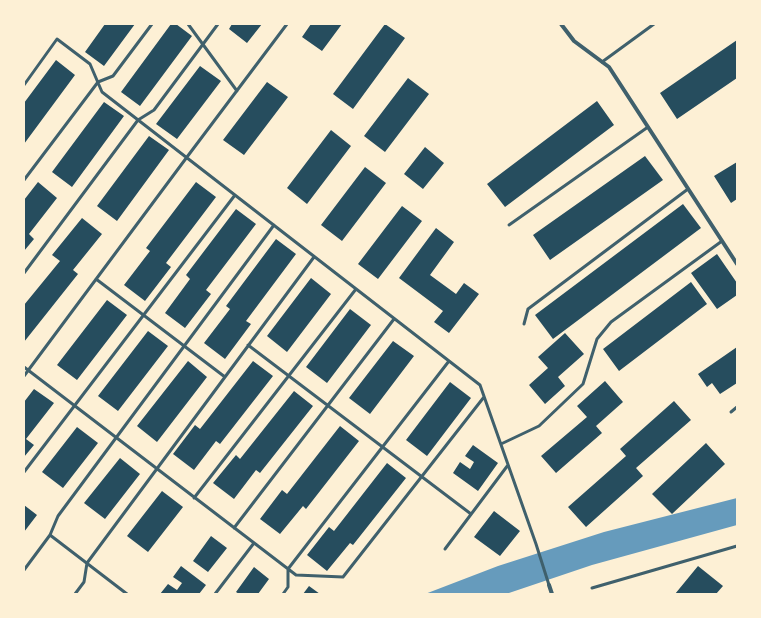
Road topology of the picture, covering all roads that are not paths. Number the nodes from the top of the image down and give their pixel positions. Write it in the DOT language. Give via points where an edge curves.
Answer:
graph roads {
  1 [pos="152,24"];
  2 [pos="188,24"];
  3 [pos="218,24"];
  4 [pos="287,24"];
  5 [pos="561,24"];
  6 [pos="654,24"];
  7 [pos="203,44"];
  8 [pos="602,62"];
  9 [pos="98,82"];
  10 [pos="24,85"];
  11 [pos="237,91"];
  12 [pos="138,120"];
  13 [pos="648,127"];
  14 [pos="186,157"];
  15 [pos="24,180"];
  16 [pos="688,189"];
  17 [pos="235,196"];
  18 [pos="274,225"];
  19 [pos="509,225"];
  20 [pos="722,241"];
  21 [pos="314,256"];
  22 [pos="737,264"];
  23 [pos="24,273"];
  24 [pos="96,279"];
  25 [pos="356,289"];
  26 [pos="144,316"];
  27 [pos="394,319"];
  28 [pos="524,324"];
  29 [pos="248,345"];
  30 [pos="184,346"];
  31 [pos="449,361"];
  32 [pos="24,367"];
  33 [pos="28,370"];
  34 [pos="24,376"];
  35 [pos="288,376"];
  36 [pos="225,377"];
  37 [pos="484,397"];
  38 [pos="75,406"];
  39 [pos="328,406"];
  40 [pos="737,406"];
  41 [pos="731,412"];
  42 [pos="116,438"];
  43 [pos="501,444"];
  44 [pos="382,447"];
  45 [pos="508,465"];
  46 [pos="156,469"];
  47 [pos="24,472"];
  48 [pos="422,477"];
  49 [pos="194,498"];
  50 [pos="471,514"];
  51 [pos="234,528"];
  52 [pos="50,535"];
  53 [pos="254,543"];
  54 [pos="737,546"];
  55 [pos="445,549"];
  56 [pos="87,563"];
  57 [pos="24,570"];
  58 [pos="288,570"];
  59 [pos="549,584"];
  60 [pos="592,588"];
  61 [pos="217,593"];
  62 [pos="75,594"];
  63 [pos="127,594"];
  64 [pos="282,594"];
  65 [pos="552,594"];
  1 -- 9 [label="lane" via="113,76"];
  2 -- 7 [label="lane"];
  3 -- 7 [label="lane"];
  4 -- 11 [label="lane"];
  5 -- 8 [label="street" via="574,41"];
  6 -- 8 [label="lane"];
  7 -- 11 [label="lane"];
  7 -- 12 [label="lane" via="154,110"];
  8 -- 13 [label="street" via="609,67"];
  9 -- 10 [label="lane" via="90,64 57,39"];
  9 -- 12 [label="lane" via="102,92"];
  9 -- 15 [label="lane"];
  11 -- 14 [label="lane"];
  12 -- 14 [label="lane"];
  12 -- 23 [label="lane"];
  13 -- 16 [label="street"];
  13 -- 19 [label="lane"];
  14 -- 17 [label="lane"];
  14 -- 24 [label="lane"];
  16 -- 20 [label="street"];
  16 -- 28 [label="lane" via="528,310"];
  17 -- 18 [label="lane"];
  17 -- 26 [label="lane"];
  18 -- 21 [label="lane"];
  18 -- 30 [label="lane"];
  20 -- 22 [label="street"];
  20 -- 43 [label="lane" via="611,322 597,339 583,384 539,426"];
  21 -- 25 [label="lane"];
  21 -- 29 [label="lane"];
  24 -- 26 [label="lane"];
  24 -- 33 [label="lane"];
  25 -- 27 [label="lane"];
  25 -- 35 [label="lane"];
  26 -- 30 [label="lane"];
  26 -- 38 [label="lane"];
  27 -- 31 [label="lane"];
  27 -- 39 [label="lane"];
  29 -- 35 [label="lane"];
  29 -- 36 [label="lane"];
  30 -- 36 [label="lane"];
  30 -- 42 [label="lane"];
  31 -- 37 [label="lane" via="480,385"];
  31 -- 44 [label="lane"];
  32 -- 33 [label="lane"];
  33 -- 34 [label="lane"];
  33 -- 38 [label="lane"];
  35 -- 39 [label="lane"];
  35 -- 49 [label="lane"];
  36 -- 46 [label="lane"];
  37 -- 43 [label="lane"];
  37 -- 48 [label="lane"];
  38 -- 42 [label="lane"];
  38 -- 47 [label="lane"];
  39 -- 44 [label="lane"];
  39 -- 51 [label="lane"];
  40 -- 41 [label="lane"];
  42 -- 46 [label="lane"];
  42 -- 52 [label="lane" via="58,516"];
  43 -- 45 [label="lane"];
  44 -- 48 [label="lane"];
  44 -- 58 [label="lane"];
  45 -- 50 [label="lane"];
  45 -- 59 [label="lane"];
  46 -- 49 [label="lane"];
  46 -- 56 [label="lane"];
  48 -- 50 [label="lane"];
  48 -- 58 [label="lane" via="343,577 296,575"];
  49 -- 51 [label="lane"];
  50 -- 55 [label="lane"];
  51 -- 53 [label="lane"];
  52 -- 56 [label="lane"];
  52 -- 57 [label="lane"];
  53 -- 58 [label="lane"];
  53 -- 61 [label="lane"];
  54 -- 60 [label="lane"];
  56 -- 62 [label="lane" via="84,582"];
  56 -- 63 [label="lane"];
  58 -- 64 [label="lane" via="288,587"];
  59 -- 65 [label="street"];
}
